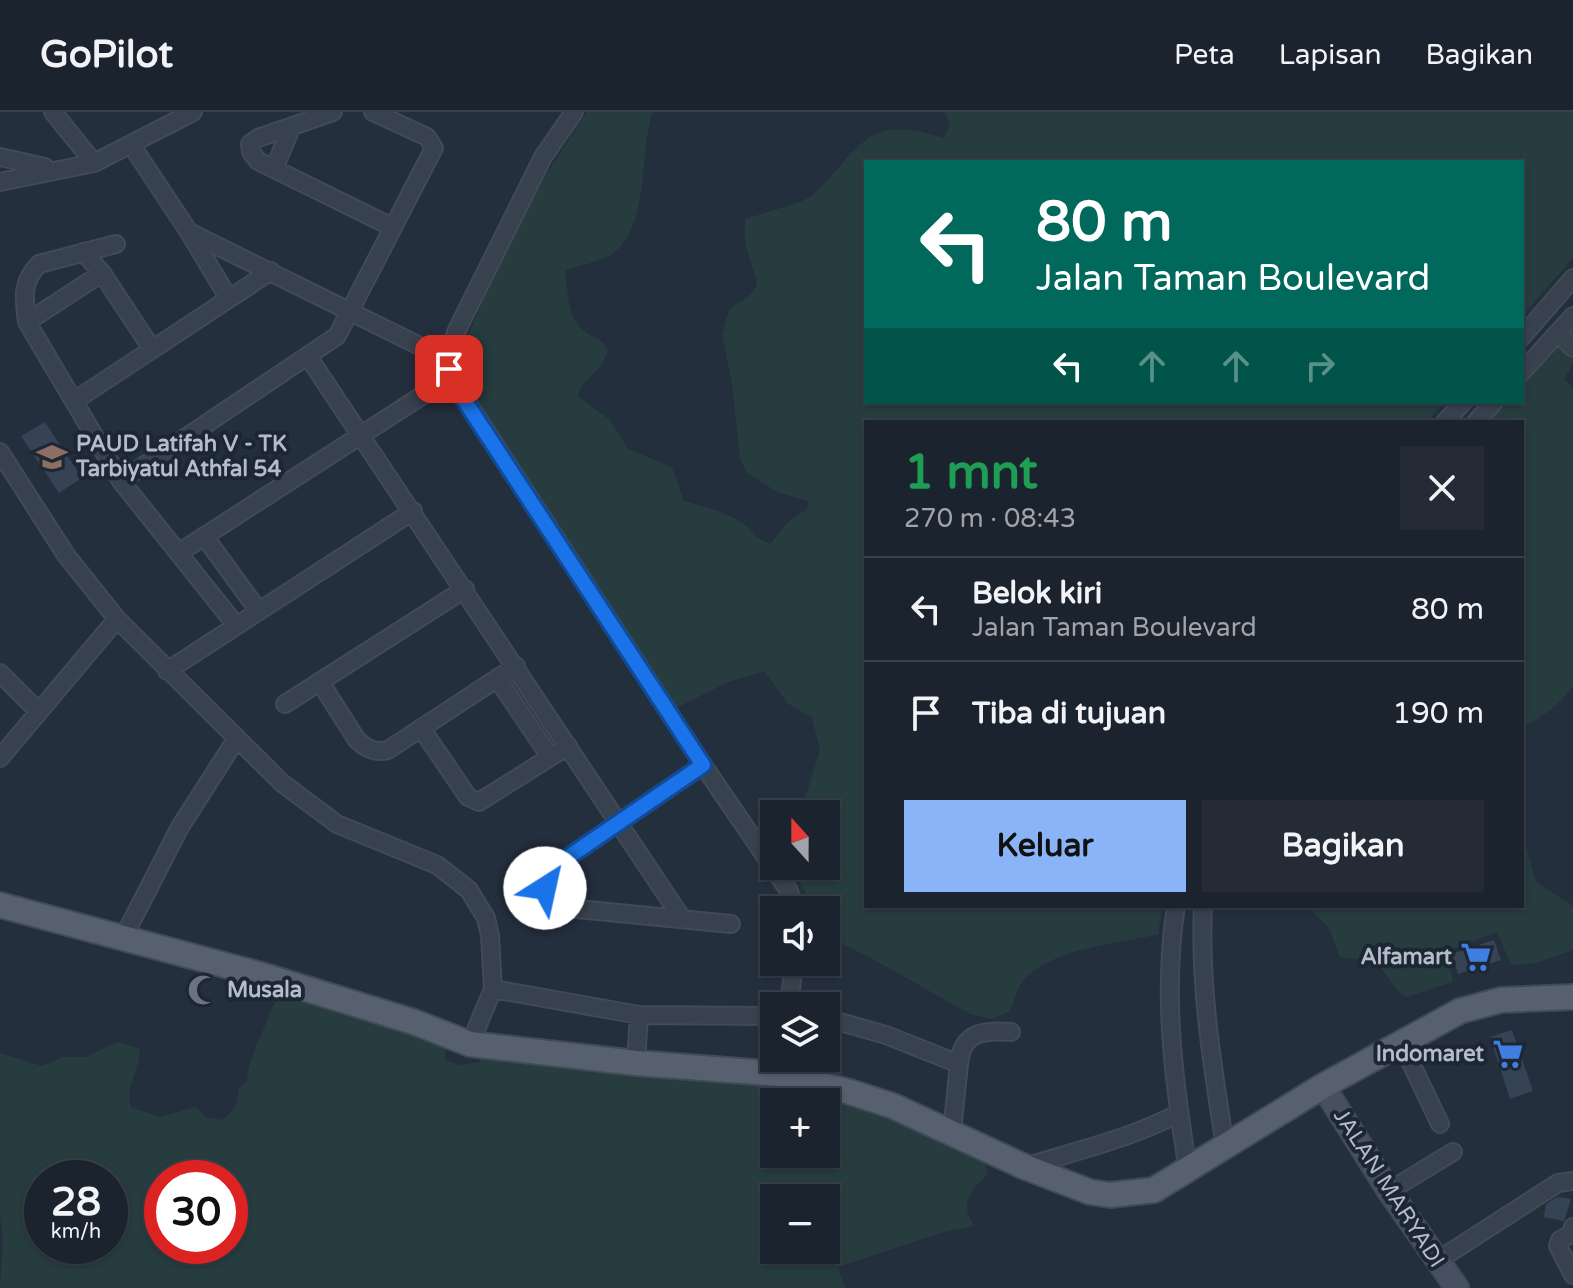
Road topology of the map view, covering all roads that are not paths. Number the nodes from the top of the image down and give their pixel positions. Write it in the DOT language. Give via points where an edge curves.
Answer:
graph roads {
  1 [pos="53,112"];
  2 [pos="193,112"];
  3 [pos="333,112"];
  4 [pos="373,112"];
  5 [pos="574,112"];
  6 [pos="292,126"];
  7 [pos="132,146"];
  8 [pos="0,157"];
  9 [pos="94,163"];
  10 [pos="274,169"];
  11 [pos="60,170"];
  12 [pos="0,182"];
  13 [pos="392,227"];
  14 [pos="189,232"];
  15 [pos="116,244"];
  16 [pos="83,252"];
  17 [pos="271,271"];
  18 [pos="102,273"];
  19 [pos="1573,278"];
  20 [pos="229,299"];
  21 [pos="351,311"];
  22 [pos="1573,316"];
  23 [pos="27,322"];
  24 [pos="1557,333"];
  25 [pos="1524,335"];
  26 [pos="1573,348"];
  27 [pos="152,349"];
  28 [pos="309,358"];
  29 [pos="448,360"];
  30 [pos="1524,370"];
  31 [pos="451,377"];
  32 [pos="74,401"];
  33 [pos="1461,404"];
  34 [pos="1492,404"];
  35 [pos="1447,420"];
  36 [pos="1478,420"];
  37 [pos="362,434"];
  38 [pos="0,452"];
  39 [pos="121,481"];
  40 [pos="413,511"];
  41 [pos="204,536"];
  42 [pos="180,552"];
  43 [pos="465,589"];
  44 [pos="258,610"];
  45 [pos="117,619"];
  46 [pos="235,624"];
  47 [pos="516,666"];
  48 [pos="167,671"];
  49 [pos="0,673"];
  50 [pos="497,678"];
  51 [pos="320,682"];
  52 [pos="285,704"];
  53 [pos="38,711"];
  54 [pos="421,728"];
  55 [pos="237,738"];
  56 [pos="568,746"];
  57 [pos="550,757"];
  58 [pos="0,758"];
  59 [pos="703,765"];
  60 [pos="619,822"];
  61 [pos="791,896"];
  62 [pos="0,905"];
  63 [pos="1176,908"];
  64 [pos="1203,908"];
  65 [pos="681,917"];
  66 [pos="731,924"];
  67 [pos="122,940"];
  68 [pos="493,989"];
  69 [pos="1573,997"];
  70 [pos="639,1015"];
  71 [pos="760,1016"];
  72 [pos="840,1022"];
  73 [pos="1011,1032"];
  74 [pos="1401,1042"];
  75 [pos="470,1044"];
  76 [pos="636,1063"];
  77 [pos="959,1064"];
  78 [pos="760,1066"];
  79 [pos="799,1072"];
  80 [pos="1323,1086"];
  81 [pos="1179,1113"];
  82 [pos="1440,1124"];
  83 [pos="952,1132"];
  84 [pos="1225,1147"];
  85 [pos="1453,1152"];
  86 [pos="1025,1167"];
  87 [pos="1188,1170"];
  88 [pos="1573,1181"];
  89 [pos="1389,1191"];
  90 [pos="1573,1227"];
  91 [pos="1437,1261"];
  92 [pos="1573,1275"];
  93 [pos="1457,1288"];
  1 -- 9 [label="street"];
  2 -- 7 [label="street"];
  3 -- 6 [label="street"];
  4 -- 13 [label="street" via="433,144"];
  5 -- 29 [label="street" via="543,157 456,332"];
  6 -- 10 [label="street"];
  6 -- 10 [label="street" via="250,144 258,161"];
  7 -- 9 [label="street"];
  7 -- 14 [label="street"];
  8 -- 11 [label="street"];
  9 -- 11 [label="street"];
  10 -- 13 [label="street"];
  11 -- 12 [label="street"];
  13 -- 21 [label="street"];
  14 -- 17 [label="street"];
  14 -- 20 [label="street"];
  15 -- 16 [label="street"];
  16 -- 18 [label="street"];
  16 -- 23 [label="street" via="39,264 31,272 23,294"];
  17 -- 20 [label="street"];
  17 -- 21 [label="street"];
  18 -- 23 [label="street"];
  18 -- 27 [label="street"];
  19 -- 25 [label="street"];
  20 -- 27 [label="street"];
  21 -- 28 [label="street" via="337,336"];
  21 -- 29 [label="street"];
  22 -- 24 [label="street"];
  23 -- 32 [label="street"];
  24 -- 26 [label="street"];
  24 -- 30 [label="street"];
  27 -- 32 [label="street"];
  28 -- 37 [label="street"];
  28 -- 39 [label="street"];
  29 -- 31 [label="street"];
  31 -- 37 [label="street"];
  31 -- 59 [label="street"];
  32 -- 39 [label="street"];
  33 -- 35 [label="street"];
  34 -- 36 [label="street"];
  37 -- 40 [label="street"];
  37 -- 41 [label="street"];
  38 -- 45 [label="street" via="66,555"];
  39 -- 42 [label="street"];
  40 -- 43 [label="street"];
  40 -- 44 [label="street"];
  41 -- 42 [label="street"];
  41 -- 44 [label="street"];
  42 -- 46 [label="street"];
  43 -- 47 [label="street"];
  43 -- 51 [label="street"];
  44 -- 46 [label="street"];
  45 -- 48 [label="street"];
  45 -- 53 [label="street"];
  46 -- 48 [label="street"];
  47 -- 50 [label="street"];
  47 -- 56 [label="street"];
  48 -- 55 [label="street"];
  49 -- 53 [label="street"];
  50 -- 54 [label="street"];
  50 -- 57 [label="street"];
  51 -- 52 [label="street"];
  51 -- 54 [label="street" via="365,747 388,750"];
  53 -- 58 [label="street"];
  54 -- 57 [label="street" via="473,801 485,799"];
  55 -- 67 [label="street" via="180,827"];
  55 -- 68 [label="street" via="282,783 337,824 437,865 469,890 486,918"];
  56 -- 57 [label="street"];
  56 -- 60 [label="street"];
  59 -- 60 [label="street"];
  59 -- 61 [label="street"];
  60 -- 65 [label="street"];
  60 -- 65 [label="street" via="544,875 552,905"];
  62 -- 67 [label="main road"];
  63 -- 81 [label="street" via="1169,975"];
  64 -- 84 [label="street" via="1210,1045"];
  65 -- 66 [label="street"];
  67 -- 75 [label="main road" via="258,974"];
  68 -- 70 [label="street"];
  68 -- 75 [label="street"];
  69 -- 74 [label="main road" via="1481,1003"];
  70 -- 71 [label="street"];
  70 -- 76 [label="street"];
  72 -- 77 [label="street"];
  73 -- 77 [label="street" via="968,1039"];
  74 -- 80 [label="main road"];
  74 -- 82 [label="street"];
  75 -- 76 [label="main road"];
  76 -- 78 [label="main road"];
  77 -- 83 [label="street"];
  79 -- 83 [label="main road"];
  80 -- 84 [label="main road"];
  80 -- 89 [label="street, JALAN MARYADI"];
  81 -- 86 [label="street" via="1094,1148"];
  81 -- 87 [label="street"];
  83 -- 86 [label="main road"];
  84 -- 87 [label="main road"];
  85 -- 89 [label="street"];
  86 -- 87 [label="main road" via="1110,1195 1154,1190"];
  88 -- 91 [label="street" via="1558,1183"];
  89 -- 91 [label="street, JALAN MARYADI"];
  90 -- 92 [label="street" via="1558,1246"];
  91 -- 93 [label="street, JALAN MARYADI"];
}
